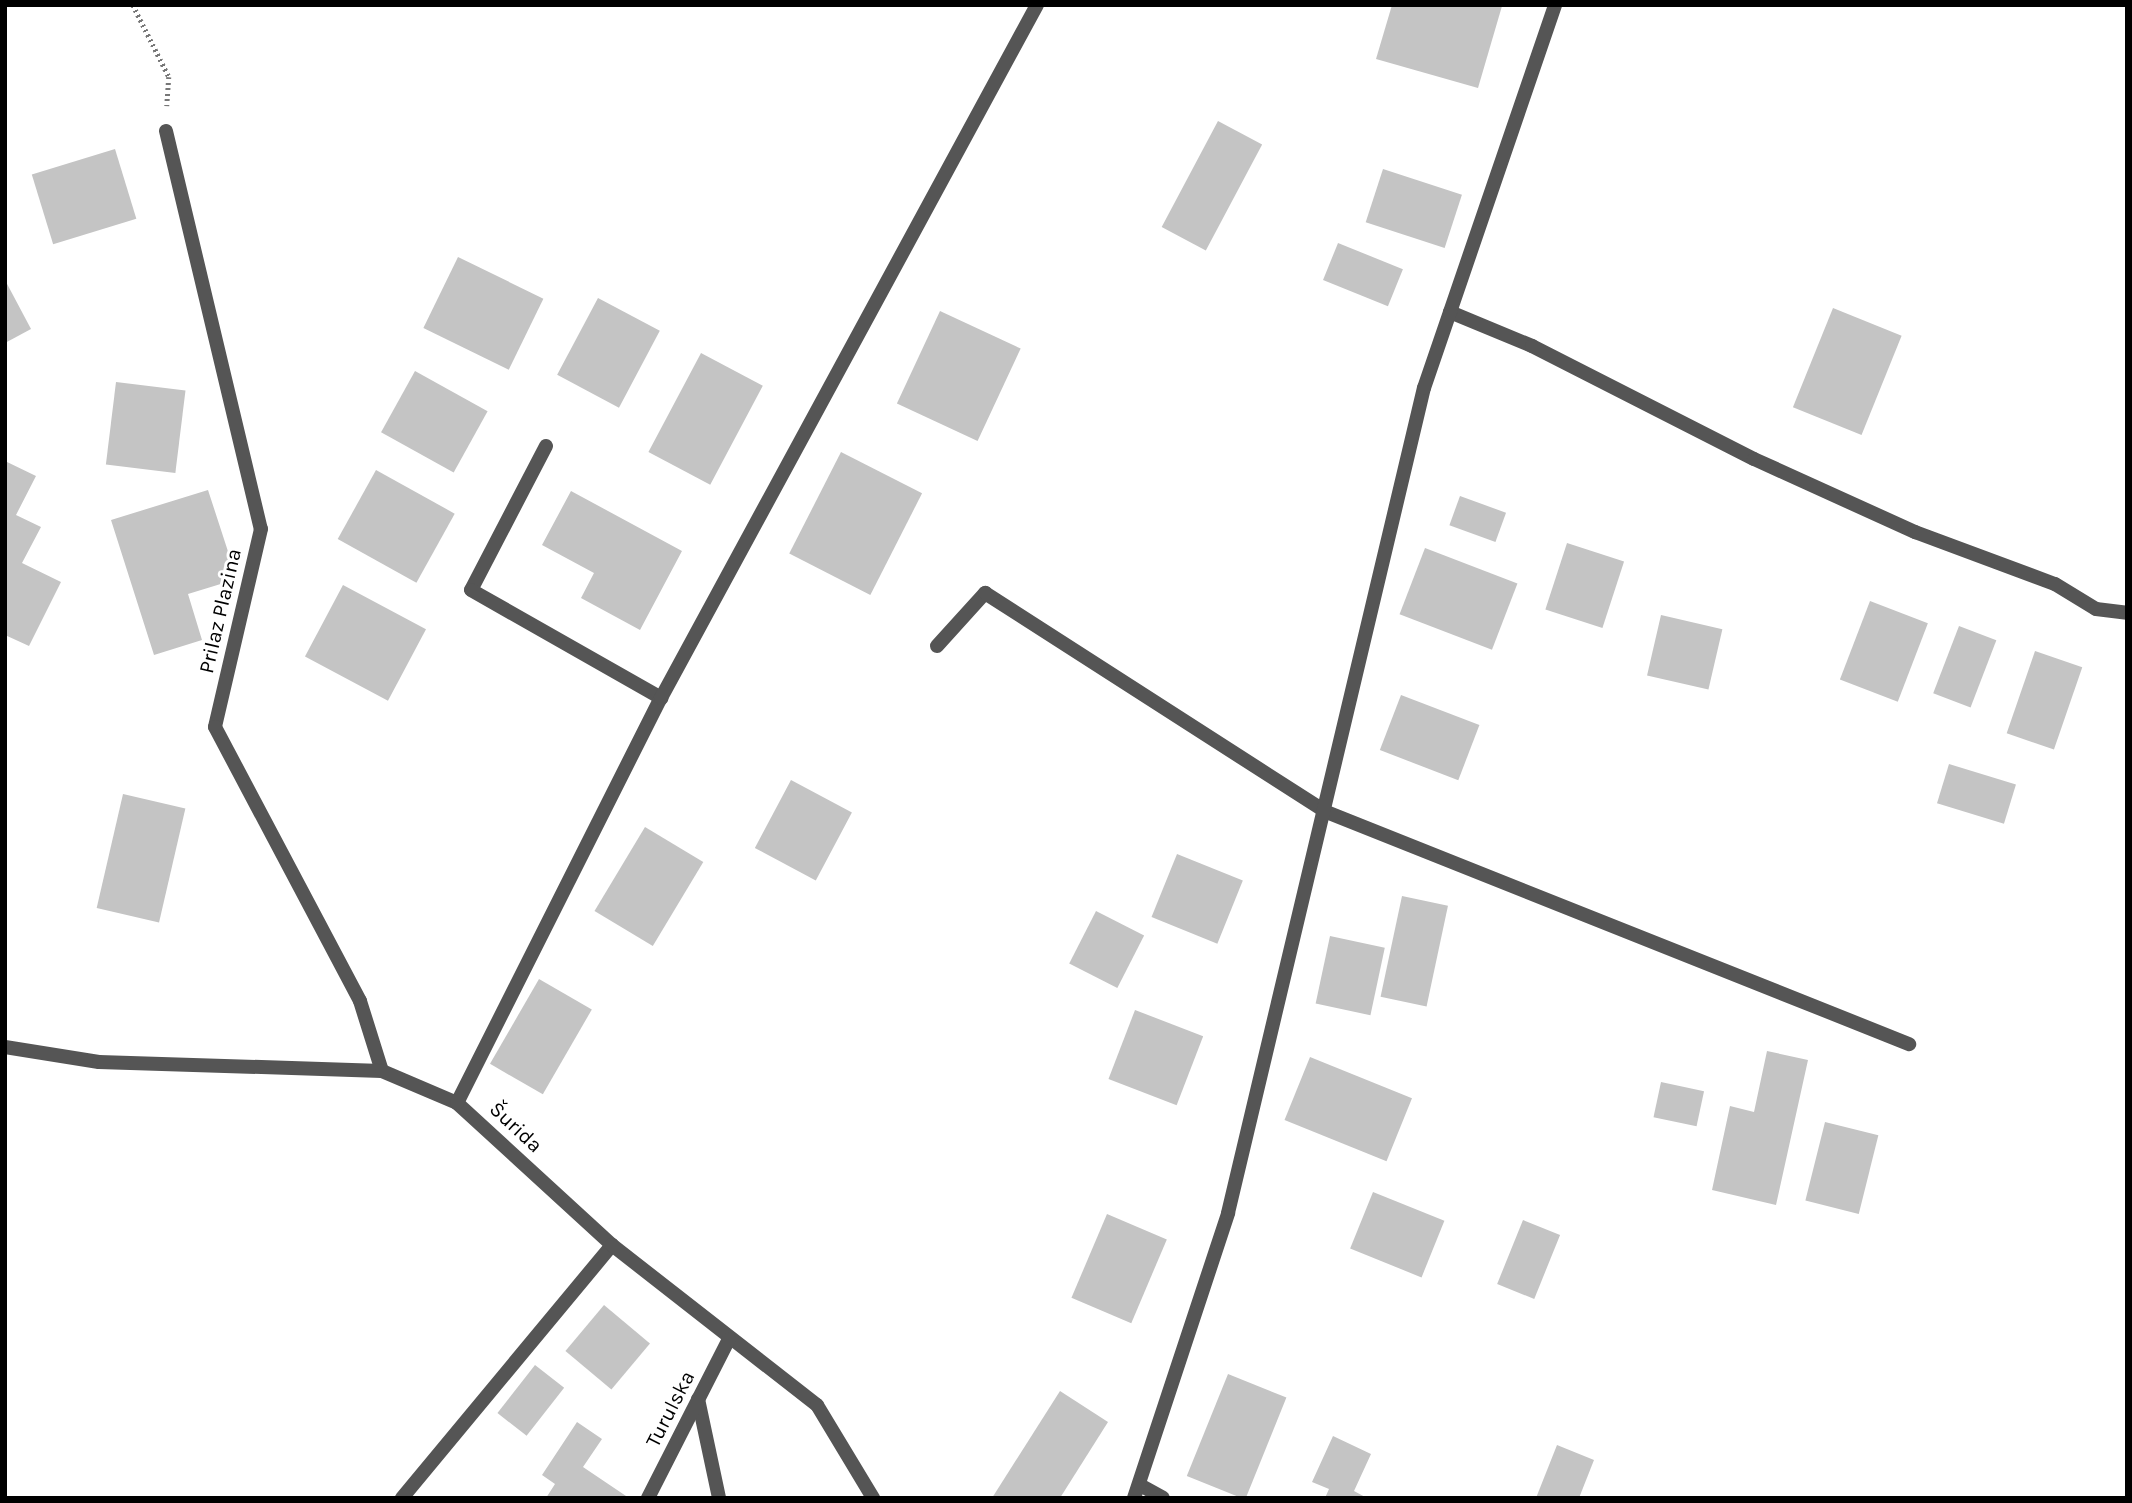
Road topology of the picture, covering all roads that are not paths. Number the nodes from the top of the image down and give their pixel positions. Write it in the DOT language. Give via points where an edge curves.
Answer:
graph roads {
  1 [pos="1037,5"];
  2 [pos="1555,5"];
  3 [pos="166,131"];
  4 [pos="1450,312"];
  5 [pos="546,446"];
  6 [pos="2127,613"];
  7 [pos="937,646"];
  8 [pos="661,698"];
  9 [pos="1324,811"];
  10 [pos="1909,1044"];
  11 [pos="5,1047"];
  12 [pos="382,1071"];
  13 [pos="457,1103"];
  14 [pos="612,1245"];
  15 [pos="729,1339"];
  16 [pos="698,1399"];
  17 [pos="1138,1492"];
  18 [pos="402,1498"];
  19 [pos="648,1498"];
  20 [pos="719,1498"];
  21 [pos="873,1498"];
  22 [pos="1163,1498"];
  1 -- 8 [label="street"];
  2 -- 4 [label="street"];
  3 -- 12 [label="street, Prilaz Plazina" via="261,529 215,727 360,1001"];
  4 -- 6 [label="street" via="1532,346 1754,458 1915,532 2055,584 2096,609"];
  4 -- 9 [label="street" via="1424,388"];
  5 -- 8 [label="street" via="471,590"];
  7 -- 9 [label="street" via="985,593"];
  8 -- 13 [label="street"];
  9 -- 10 [label="street"];
  9 -- 17 [label="street" via="1228,1213"];
  11 -- 12 [label="street, Šurida" via="99,1062"];
  12 -- 13 [label="street, Šurida"];
  13 -- 14 [label="street, Šurida"];
  14 -- 15 [label="street, Šurida"];
  14 -- 18 [label="street"];
  15 -- 16 [label="street, Turulska"];
  15 -- 21 [label="street, Šurida" via="817,1405"];
  16 -- 19 [label="street, Turulska"];
  16 -- 20 [label="street"];
  17 -- 22 [label="street"];
}
